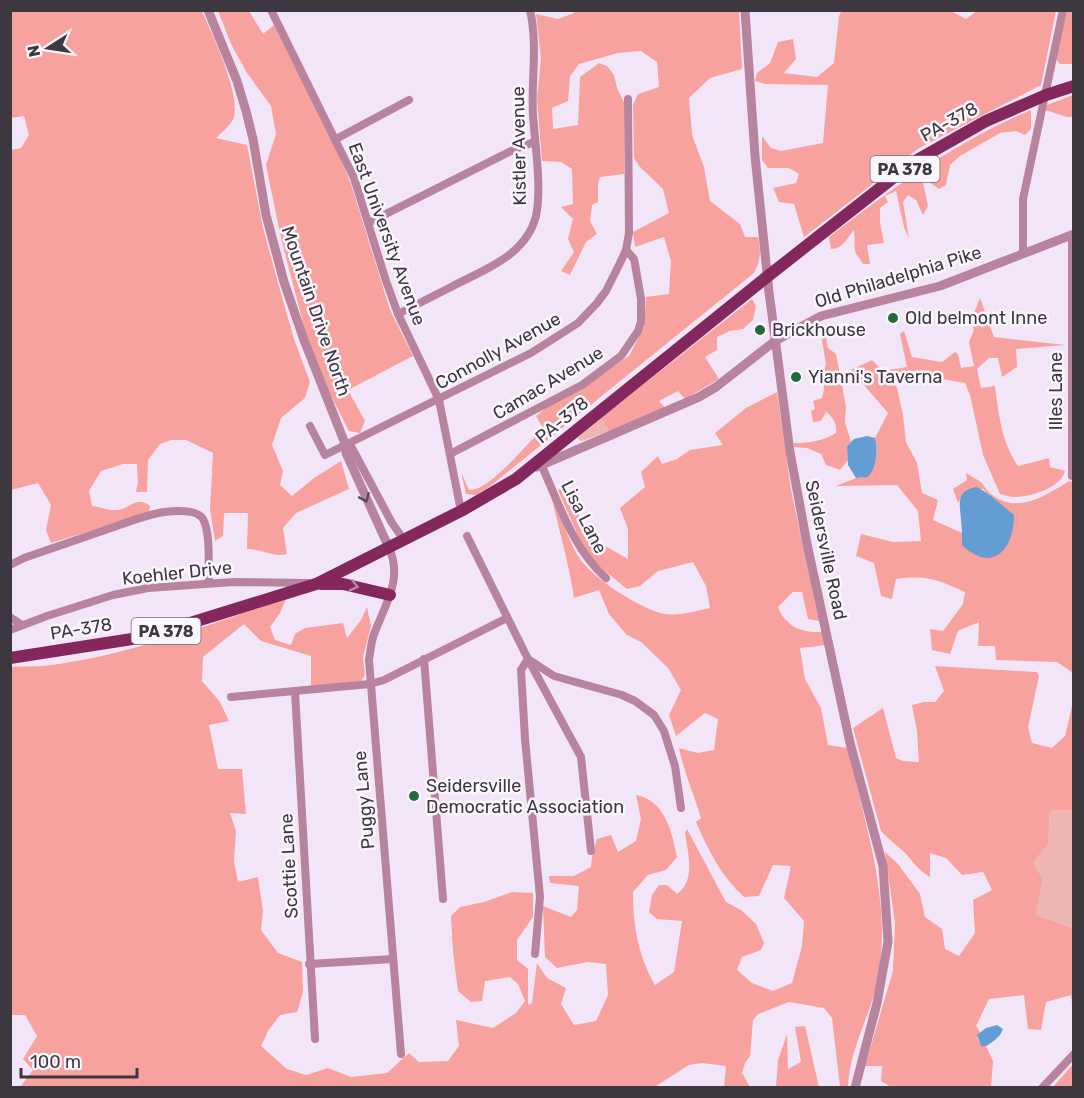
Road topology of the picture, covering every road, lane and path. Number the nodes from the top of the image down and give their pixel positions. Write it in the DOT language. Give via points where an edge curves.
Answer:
graph roads {
  1 [pos="208,10"];
  2 [pos="271,10"];
  3 [pos="530,10"];
  4 [pos="745,10"];
  5 [pos="1063,10"];
  6 [pos="1074,86"];
  7 [pos="1046,95"];
  8 [pos="628,99"];
  9 [pos="409,100"];
  10 [pos="336,138"];
  11 [pos="534,142"];
  12 [pos="368,223"];
  13 [pos="1073,234"];
  14 [pos="626,250"];
  15 [pos="1023,253"];
  16 [pos="768,276"];
  17 [pos="398,314"];
  18 [pos="775,341"];
  19 [pos="439,400"];
  20 [pos="310,426"];
  21 [pos="346,446"];
  22 [pos="450,454"];
  23 [pos="541,464"];
  24 [pos="1072,476"];
  25 [pos="516,479"];
  26 [pos="461,511"];
  27 [pos="467,536"];
  28 [pos="404,540"];
  29 [pos="389,548"];
  30 [pos="10,565"];
  31 [pos="606,578"];
  32 [pos="209,583"];
  33 [pos="316,584"];
  34 [pos="390,595"];
  35 [pos="10,617"];
  36 [pos="507,618"];
  37 [pos="22,625"];
  38 [pos="10,630"];
  39 [pos="10,658"];
  40 [pos="424,659"];
  41 [pos="528,659"];
  42 [pos="370,684"];
  43 [pos="295,692"];
  44 [pos="231,697"];
  45 [pos="681,808"];
  46 [pos="591,851"];
  47 [pos="443,899"];
  48 [pos="536,954"];
  49 [pos="393,960"];
  50 [pos="309,964"];
  51 [pos="315,1039"];
  52 [pos="401,1054"];
  53 [pos="1074,1054"];
  54 [pos="855,1088"];
  55 [pos="1042,1088"];
  1 -- 21 [label="street, Mountain Drive North" via="243,101 284,282"];
  2 -- 10 [label="street, East University Avenue"];
  3 -- 11 [label="street, Kistler Avenue"];
  4 -- 16 [label="street, Seidersville Road"];
  5 -- 7 [label="street"];
  6 -- 7 [label="main road, PA-378 / PA 378"];
  7 -- 15 [label="street" via="1023,199"];
  7 -- 16 [label="main road, PA-378 / PA 378" via="986,121 912,163"];
  8 -- 14 [label="street, Connolly Avenue" via="630,224"];
  9 -- 10 [label="street"];
  10 -- 12 [label="street, East University Avenue"];
  11 -- 12 [label="street"];
  11 -- 17 [label="street, Kistler Avenue" via="536,214 519,246 494,266"];
  12 -- 17 [label="street, East University Avenue"];
  13 -- 15 [label="street, Old Philadelphia Pike"];
  13 -- 24 [label="street, Illes Lane"];
  14 -- 19 [label="street, Connolly Avenue" via="606,291 578,323 527,355"];
  14 -- 22 [label="street, Camac Avenue" via="635,264 641,308 638,331 621,356 582,385"];
  15 -- 18 [label="street, Old Philadelphia Pike" via="940,286 821,316"];
  16 -- 18 [label="street, Seidersville Road"];
  16 -- 25 [label="main road, PA-378 / PA 378"];
  17 -- 19 [label="street, East University Avenue"];
  18 -- 23 [label="street, Old Philadelphia Pike" via="699,397"];
  18 -- 54 [label="street, Seidersville Road" via="807,544 850,743 883,866 888,942"];
  19 -- 21 [label="street, Connolly Avenue"];
  19 -- 22 [label="street, East University Avenue"];
  20 -- 21 [label="street" via="325,455"];
  21 -- 28 [label="street" via="352,448"];
  21 -- 29 [label="street, Mountain Drive North, one-way"];
  22 -- 26 [label="street, East University Avenue"];
  23 -- 25 [label="street, Old Philadelphia Pike"];
  23 -- 31 [label="street, Lisa Lane" via="581,552"];
  25 -- 26 [label="main road, PA-378 / PA 378"];
  26 -- 28 [label="main road, PA-378 / PA 378"];
  27 -- 36 [label="street"];
  28 -- 29 [label="main road, PA-378 / PA 378"];
  29 -- 33 [label="main road, PA-378 / PA 378"];
  29 -- 34 [label="street, Puggy Lane" via="395,566"];
  30 -- 32 [label="street" via="135,520 162,512 184,512 203,520"];
  32 -- 33 [label="street, Koehler Drive"];
  32 -- 37 [label="street, Koehler Drive" via="129,591"];
  33 -- 34 [label="main road, one-way" via="343,584"];
  33 -- 39 [label="main road, PA-378 / PA 378" via="145,637"];
  34 -- 42 [label="street, Puggy Lane" via="371,648"];
  35 -- 37 [label="street"];
  36 -- 40 [label="street"];
  36 -- 41 [label="street"];
  37 -- 38 [label="street, Koehler Drive"];
  40 -- 42 [label="street"];
  40 -- 47 [label="street"];
  41 -- 45 [label="street" via="554,676 622,695 654,715 664,730 675,766"];
  41 -- 46 [label="street" via="581,757"];
  41 -- 48 [label="street" via="521,670 540,897"];
  42 -- 43 [label="street"];
  42 -- 49 [label="street, Puggy Lane"];
  43 -- 44 [label="street"];
  43 -- 50 [label="street, Scottie Lane"];
  49 -- 50 [label="street"];
  49 -- 52 [label="street, Puggy Lane"];
  50 -- 51 [label="street, Scottie Lane"];
  53 -- 55 [label="street"];
}
